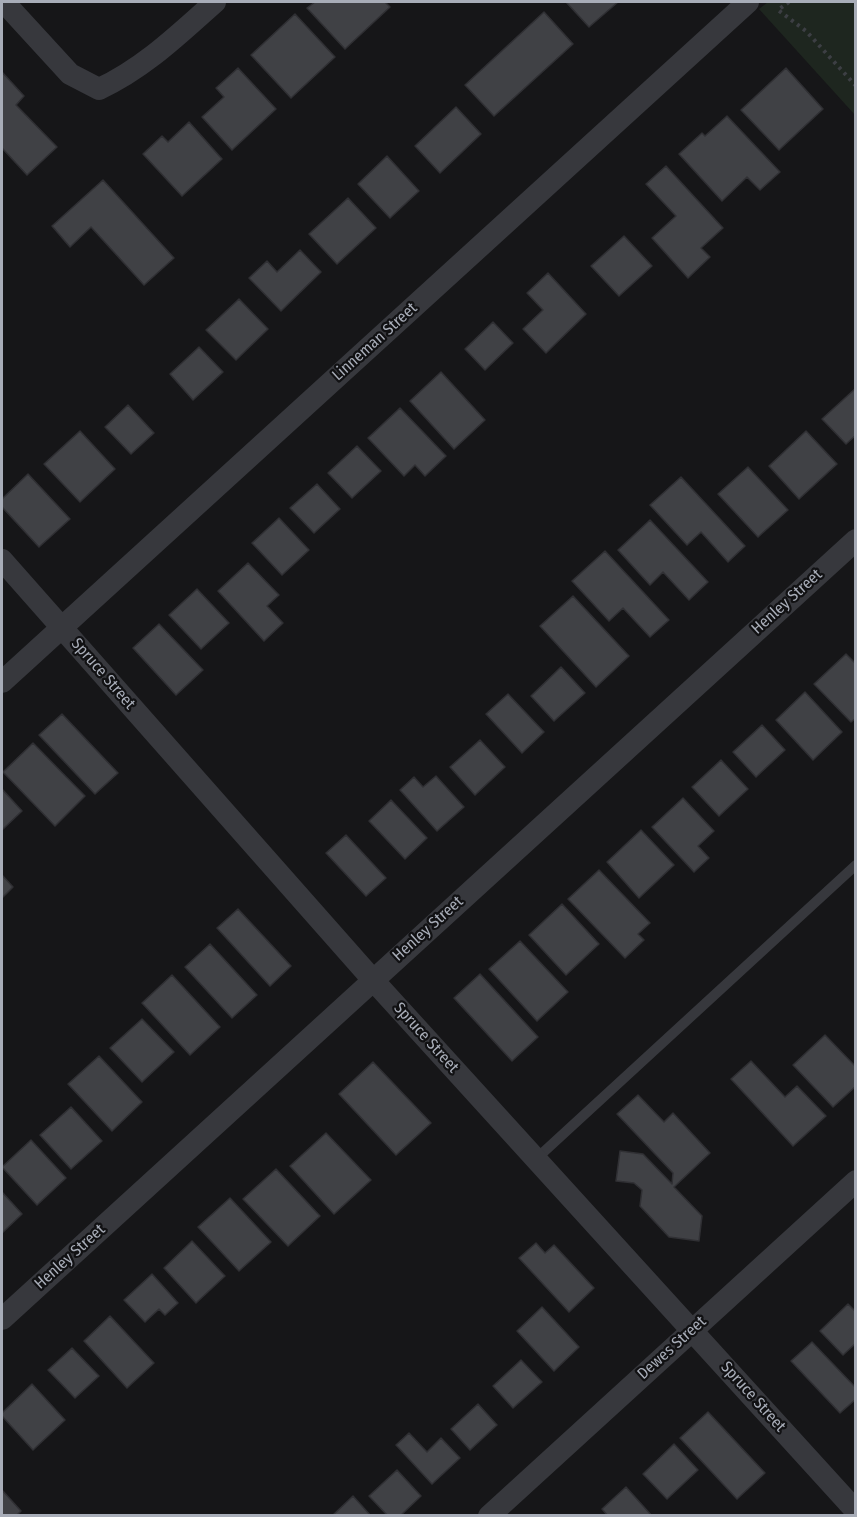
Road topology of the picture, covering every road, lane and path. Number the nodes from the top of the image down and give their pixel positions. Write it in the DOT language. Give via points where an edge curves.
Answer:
graph roads {
  1 [pos="4,2"];
  2 [pos="215,2"];
  3 [pos="747,2"];
  4 [pos="789,2"];
  5 [pos="855,86"];
  6 [pos="855,540"];
  7 [pos="2,560"];
  8 [pos="62,627"];
  9 [pos="2,682"];
  10 [pos="855,865"];
  11 [pos="373,980"];
  12 [pos="536,1159"];
  13 [pos="855,1180"];
  14 [pos="2,1319"];
  15 [pos="692,1330"];
  16 [pos="855,1511"];
  17 [pos="489,1515"];
  18 [pos="850,1515"];
  1 -- 2 [label="street" via="70,74 99,89 128,76"];
  3 -- 8 [label="street, Linneman Street"];
  4 -- 5 [label="path" via="778,10 806,31"];
  6 -- 11 [label="street, Henley Street"];
  7 -- 8 [label="street, Spruce Street"];
  8 -- 9 [label="street, Linneman Street"];
  8 -- 11 [label="street, Spruce Street"];
  10 -- 12 [label="lane"];
  11 -- 12 [label="street, Spruce Street"];
  11 -- 14 [label="street, Henley Street"];
  12 -- 15 [label="street, Spruce Street"];
  13 -- 15 [label="street, Dewes Street"];
  15 -- 16 [label="street, Spruce Street"];
  15 -- 17 [label="street, Dewes Street"];
  16 -- 18 [label="lane"];
}
